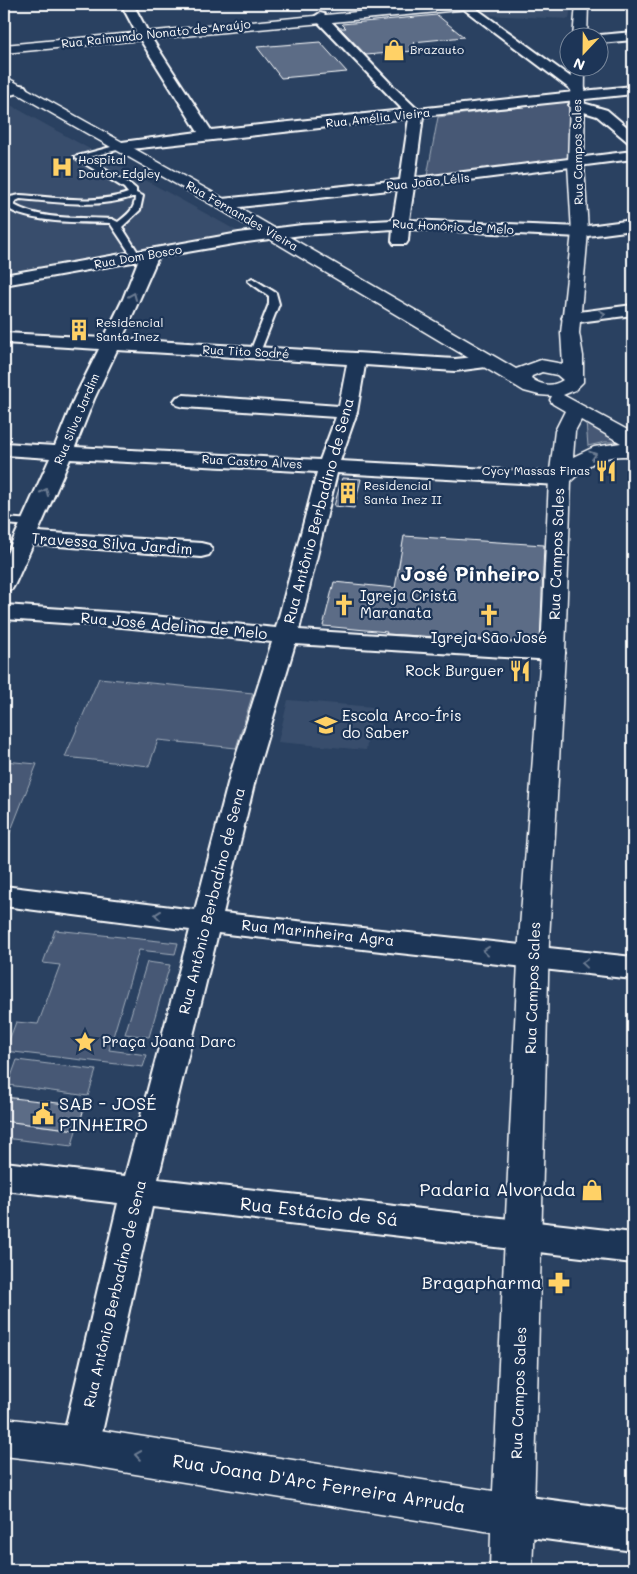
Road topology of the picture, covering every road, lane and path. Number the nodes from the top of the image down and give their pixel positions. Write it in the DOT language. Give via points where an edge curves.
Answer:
graph roads {
  1 [pos="126,4"];
  2 [pos="444,4"];
  3 [pos="464,4"];
  4 [pos="480,4"];
  5 [pos="582,4"];
  6 [pos="316,18"];
  7 [pos="581,28"];
  8 [pos="144,36"];
  9 [pos="633,36"];
  10 [pos="610,38"];
  11 [pos="4,49"];
  12 [pos="577,78"];
  13 [pos="4,80"];
  14 [pos="12,90"];
  15 [pos="633,90"];
  16 [pos="576,97"];
  17 [pos="416,115"];
  18 [pos="207,135"];
  19 [pos="633,139"];
  20 [pos="122,146"];
  21 [pos="633,155"];
  22 [pos="576,164"];
  23 [pos="407,184"];
  24 [pos="132,194"];
  25 [pos="92,201"];
  26 [pos="222,204"];
  27 [pos="106,219"];
  28 [pos="401,224"];
  29 [pos="118,226"];
  30 [pos="633,226"];
  31 [pos="580,232"];
  32 [pos="272,234"];
  33 [pos="400,242"];
  34 [pos="144,256"];
  35 [pos="4,280"];
  36 [pos="252,281"];
  37 [pos="633,310"];
  38 [pos="571,318"];
  39 [pos="4,338"];
  40 [pos="109,343"];
  41 [pos="255,352"];
  42 [pos="573,356"];
  43 [pos="483,358"];
  44 [pos="357,359"];
  45 [pos="555,367"];
  46 [pos="533,380"];
  47 [pos="574,394"];
  48 [pos="184,401"];
  49 [pos="347,412"];
  50 [pos="633,441"];
  51 [pos="4,448"];
  52 [pos="633,450"];
  53 [pos="63,452"];
  54 [pos="328,467"];
  55 [pos="560,479"];
  56 [pos="4,521"];
  57 [pos="28,530"];
  58 [pos="201,550"];
  59 [pos="4,584"];
  60 [pos="4,612"];
  61 [pos="286,636"];
  62 [pos="553,653"];
  63 [pos="4,896"];
  64 [pos="207,922"];
  65 [pos="534,958"];
  66 [pos="633,968"];
  67 [pos="4,1176"];
  68 [pos="138,1192"];
  69 [pos="524,1234"];
  70 [pos="633,1248"];
  71 [pos="4,1436"];
  72 [pos="80,1446"];
  73 [pos="515,1515"];
  74 [pos="633,1531"];
  75 [pos="511,1570"];
  1 -- 8 [label="street"];
  2 -- 6 [label="street, Rua Raimundo Nonato de Araújo"];
  3 -- 4 [label="street, Rua Raimundo Nonato de Araújo"];
  3 -- 6 [label="street, Rua Raimundo Nonato de Araújo"];
  3 -- 16 [label="street"];
  5 -- 7 [label="street"];
  6 -- 8 [label="street, Rua Raimundo Nonato de Araújo"];
  6 -- 17 [label="street"];
  8 -- 11 [label="street, Rua Raimundo Nonato de Araújo"];
  8 -- 18 [label="street"];
  9 -- 10 [label="street"];
  12 -- 16 [label="street, Rua Campos Sales"];
  13 -- 14 [label="street, Rua Fernandes Vieira"];
  14 -- 20 [label="street, Rua Fernandes Vieira"];
  15 -- 16 [label="street, Rua Amélia Vieira"];
  16 -- 17 [label="street, Rua Amélia Vieira"];
  16 -- 19 [label="street" via="602,113"];
  16 -- 22 [label="street, Rua Campos Sales"];
  17 -- 18 [label="street, Rua Amélia Vieira"];
  17 -- 23 [label="street"];
  18 -- 20 [label="street, Rua Amélia Vieira"];
  20 -- 24 [label="lane" via="78,157 127,186"];
  20 -- 26 [label="street, Rua Fernandes Vieira"];
  21 -- 22 [label="street, Rua João Lélis"];
  22 -- 23 [label="street, Rua João Lélis"];
  22 -- 31 [label="street, Rua Campos Sales"];
  23 -- 26 [label="street, Rua João Lélis"];
  23 -- 28 [label="street"];
  24 -- 25 [label="lane"];
  24 -- 29 [label="lane" via="139,196 138,208"];
  25 -- 27 [label="lane" via="106,211"];
  25 -- 27 [label="lane" via="20,197 13,199 9,206 50,218"];
  26 -- 32 [label="street, Rua Fernandes Vieira"];
  27 -- 29 [label="lane"];
  28 -- 31 [label="street, Rua Honório de Melo"];
  28 -- 32 [label="street, Rua Honório de Melo"];
  28 -- 33 [label="street"];
  29 -- 34 [label="lane"];
  30 -- 31 [label="street, Rua Honório de Melo"];
  31 -- 38 [label="street, Rua Campos Sales"];
  32 -- 34 [label="street, Rua Dom Bosco"];
  32 -- 43 [label="street, Rua Fernandes Vieira"];
  34 -- 35 [label="street, Rua Dom Bosco"];
  40 -- 34 [label="street, Rua Silva Jardim, one-way" via="132,299 146,262"];
  36 -- 41 [label="lane" via="273,295 274,304"];
  38 -- 37 [label="street, one-way"];
  38 -- 42 [label="street, Rua Campos Sales"];
  39 -- 40 [label="street, Rua Tito Sodré"];
  40 -- 41 [label="street, Rua Tito Sodré"];
  40 -- 53 [label="street, Rua Silva Jardim"];
  41 -- 44 [label="street, Rua Tito Sodré"];
  42 -- 45 [label="street"];
  42 -- 47 [label="street, Rua Campos Sales"];
  43 -- 44 [label="street, Rua Tito Sodré" via="449,364"];
  43 -- 46 [label="street, Rua Fernandes Vieira"];
  44 -- 49 [label="street, Rua Antônio Berbadino de Sena"];
  45 -- 46 [label="street"];
  45 -- 47 [label="street" via="563,370"];
  46 -- 47 [label="street, Rua Fernandes Vieira"];
  47 -- 50 [label="street, Rua Fernandes Vieira"];
  47 -- 55 [label="street, Rua Campos Sales" via="565,431"];
  48 -- 49 [label="street"];
  49 -- 54 [label="street, Rua Antônio Berbadino de Sena"];
  51 -- 53 [label="street, Rua Castro Alves"];
  55 -- 52 [label="street, one-way" via="582,459 593,454"];
  53 -- 54 [label="street, Rua Castro Alves"];
  57 -- 53 [label="street, Rua Silva Jardim, one-way"];
  54 -- 55 [label="street, Rua Castro Alves"];
  54 -- 61 [label="street, Rua Antônio Berbadino de Sena"];
  55 -- 62 [label="street, Rua Campos Sales"];
  56 -- 57 [label="lane, Travessa Silva Jardim"];
  57 -- 58 [label="street, Travessa Silva Jardim"];
  57 -- 59 [label="street, Rua Silva Jardim"];
  60 -- 61 [label="street, Rua José Adelino de Melo"];
  61 -- 62 [label="street, Rua José Adelino de Melo"];
  61 -- 64 [label="street, Rua Antônio Berbadino de Sena" via="244,772"];
  62 -- 65 [label="street, Rua Campos Sales"];
  64 -- 63 [label="street, Rua Marinheira Agra, one-way"];
  65 -- 64 [label="street, Rua Marinheira Agra, one-way"];
  64 -- 68 [label="street, Rua Antônio Berbadino de Sena"];
  66 -- 65 [label="street, Rua Marinheira Agra, one-way"];
  65 -- 69 [label="street, Rua Campos Sales"];
  67 -- 68 [label="street, Rua Estácio de Sá"];
  68 -- 69 [label="street, Rua Estácio de Sá"];
  68 -- 72 [label="street, Rua Antônio Berbadino de Sena"];
  69 -- 70 [label="street, Rua Estácio de Sá"];
  69 -- 73 [label="street, Rua Campos Sales"];
  71 -- 72 [label="street, Rua Joana D'Arc Ferreira Arruda"];
  73 -- 72 [label="street, Rua Joana D'Arc Ferreira Arruda, one-way"];
  73 -- 74 [label="street, Rua Joana D'Arc Ferreira Arruda"];
  73 -- 75 [label="street, Rua Campos Sales"];
}
